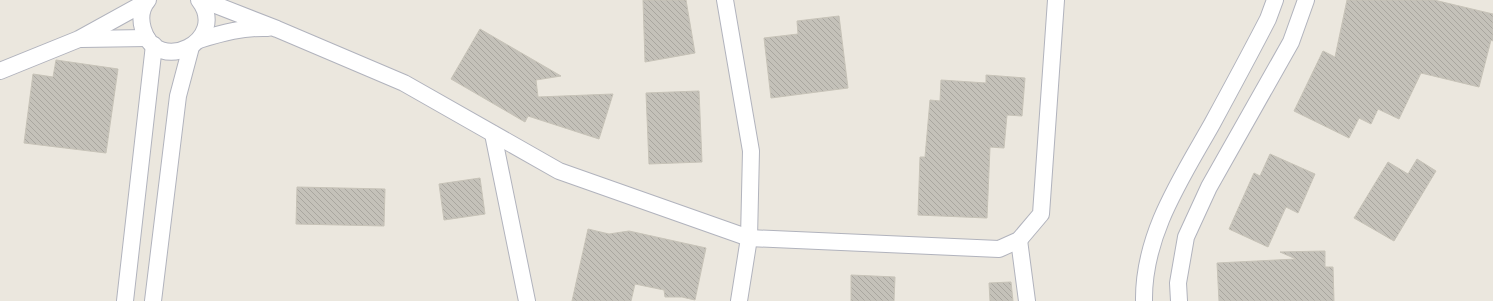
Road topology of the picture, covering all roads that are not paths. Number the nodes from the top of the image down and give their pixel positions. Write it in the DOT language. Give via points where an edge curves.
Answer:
graph roads {
  1 [pos="199,0"];
  2 [pos="203,0"];
  3 [pos="725,0"];
  4 [pos="1056,0"];
  5 [pos="1275,0"];
  6 [pos="1306,0"];
  7 [pos="147,1"];
  8 [pos="277,29"];
  9 [pos="79,39"];
  10 [pos="151,42"];
  11 [pos="195,44"];
  12 [pos="0,71"];
  13 [pos="493,134"];
  14 [pos="749,238"];
  15 [pos="1019,240"];
  16 [pos="125,301"];
  17 [pos="153,301"];
  18 [pos="527,301"];
  19 [pos="740,301"];
  20 [pos="1027,301"];
  21 [pos="1144,301"];
  22 [pos="1179,301"];
  1 -- 11 [label="street" via="205,11 206,21 204,31"];
  2 -- 8 [label="street"];
  3 -- 14 [label="street" via="752,151"];
  4 -- 15 [label="street" via="1041,214"];
  5 -- 21 [label="street" via="1268,19 1168,203 1152,241 1144,283"];
  6 -- 22 [label="street" via="1291,42 1209,187 1186,237 1178,283"];
  7 -- 9 [label="street"];
  7 -- 10 [label="street" via="142,12 141,24"];
  8 -- 11 [label="street" via="240,29 224,32"];
  8 -- 13 [label="street" via="404,84"];
  9 -- 10 [label="street"];
  9 -- 12 [label="street"];
  10 -- 11 [label="street" via="160,49 171,52 181,51"];
  10 -- 16 [label="street"];
  11 -- 17 [label="street" via="178,96"];
  13 -- 14 [label="street" via="559,171"];
  13 -- 18 [label="street"];
  14 -- 15 [label="street" via="999,249"];
  14 -- 19 [label="street"];
  15 -- 20 [label="street"];
}
